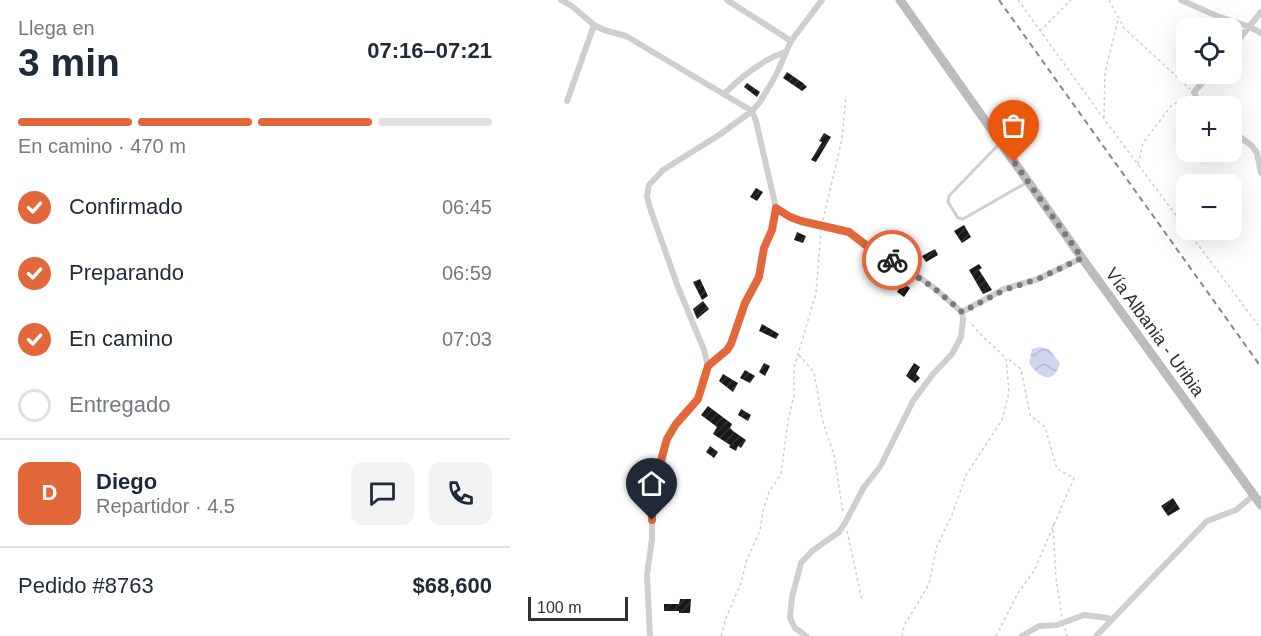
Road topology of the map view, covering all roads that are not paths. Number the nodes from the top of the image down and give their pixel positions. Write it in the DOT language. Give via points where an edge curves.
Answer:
graph roads {
  1 [pos="561,0"];
  2 [pos="727,0"];
  3 [pos="822,0"];
  4 [pos="900,0"];
  5 [pos="1181,0"];
  6 [pos="1261,12"];
  7 [pos="594,25"];
  8 [pos="1250,27"];
  9 [pos="1261,33"];
  10 [pos="1242,36"];
  11 [pos="791,41"];
  12 [pos="785,52"];
  13 [pos="1201,84"];
  14 [pos="724,94"];
  15 [pos="1196,96"];
  16 [pos="567,101"];
  17 [pos="752,111"];
  18 [pos="1242,138"];
  19 [pos="1001,142"];
  20 [pos="1261,173"];
  21 [pos="1028,182"];
  22 [pos="776,208"];
  23 [pos="1082,258"];
  24 [pos="962,312"];
  25 [pos="708,366"];
  26 [pos="1254,495"];
  27 [pos="1261,505"];
  28 [pos="1111,621"];
  29 [pos="651,636"];
  30 [pos="806,636"];
  31 [pos="1022,636"];
  32 [pos="1096,636"];
  1 -- 7 [label="street"];
  2 -- 11 [label="street"];
  3 -- 11 [label="street"];
  4 -- 19 [label="main road, Vía Albania - Uribia"];
  5 -- 8 [label="street"];
  6 -- 8 [label="street"];
  7 -- 14 [label="street" via="626,36"];
  7 -- 16 [label="street"];
  8 -- 9 [label="street"];
  8 -- 10 [label="street"];
  11 -- 12 [label="street"];
  12 -- 14 [label="street" via="771,57"];
  12 -- 17 [label="street" via="776,75"];
  13 -- 15 [label="street" via="1194,92"];
  14 -- 17 [label="street"];
  17 -- 22 [label="street"];
  17 -- 25 [label="street" via="663,170 649,184 651,211"];
  18 -- 20 [label="street" via="1257,153"];
  19 -- 21 [label="main road, Vía Albania - Uribia"];
  19 -- 21 [label="lane" via="949,196 948,202 958,218 963,219"];
  21 -- 23 [label="main road, Vía Albania - Uribia"];
  22 -- 24 [label="street" via="790,217 849,232 906,268"];
  22 -- 25 [label="street" via="759,277 731,344"];
  23 -- 24 [label="street"];
  23 -- 26 [label="main road, Vía Albania - Uribia"];
  24 -- 30 [label="street" via="960,338 952,354 913,401 880,467 845,523 801,563 790,618"];
  25 -- 29 [label="street" via="698,399 667,439 657,474 647,575"];
  26 -- 27 [label="main road, Vía Albania - Uribia"];
  26 -- 28 [label="street" via="1236,510 1207,521"];
  28 -- 31 [label="street" via="1084,615 1039,626"];
  28 -- 32 [label="street"];
}
